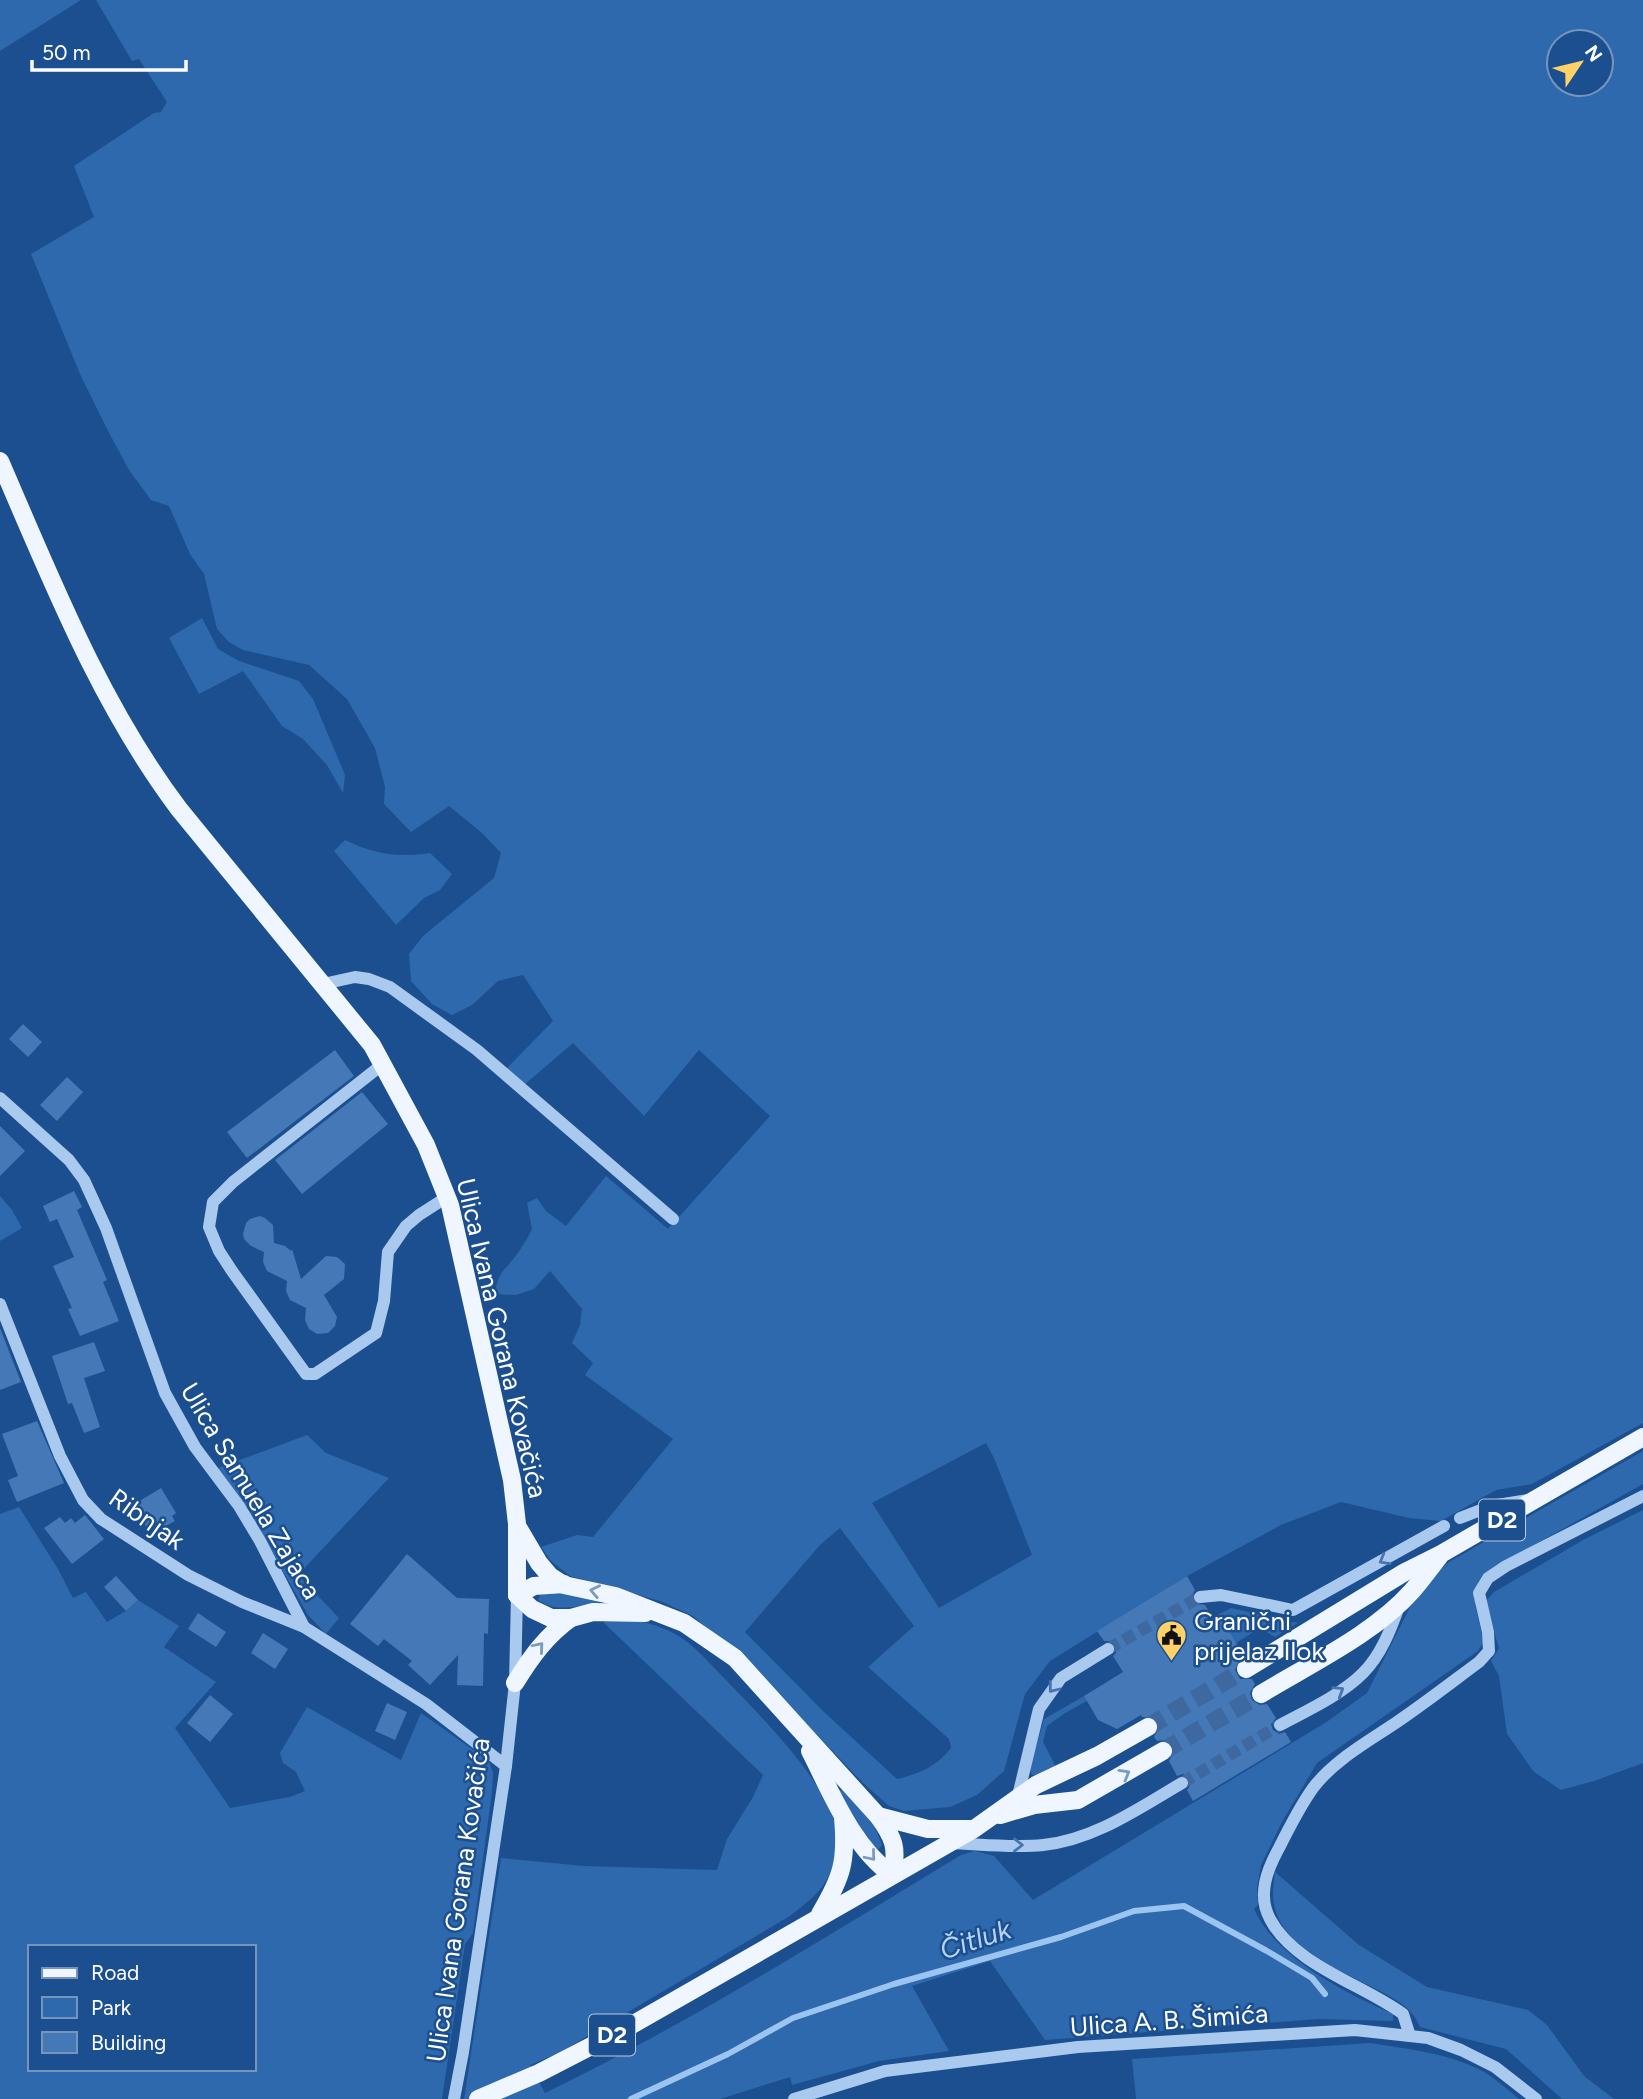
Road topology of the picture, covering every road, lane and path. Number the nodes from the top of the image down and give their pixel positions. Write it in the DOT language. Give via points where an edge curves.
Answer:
graph roads {
  1 [pos="0,461"];
  2 [pos="323,984"];
  3 [pos="383,1064"];
  4 [pos="0,1098"];
  5 [pos="447,1197"];
  6 [pos="673,1219"];
  7 [pos="0,1304"];
  8 [pos="1643,1437"];
  9 [pos="1643,1496"];
  10 [pos="1539,1498"];
  11 [pos="1460,1518"];
  12 [pos="517,1524"];
  13 [pos="1444,1526"];
  14 [pos="1441,1554"];
  15 [pos="564,1584"];
  16 [pos="517,1595"];
  17 [pos="1200,1597"];
  18 [pos="1401,1602"];
  19 [pos="660,1613"];
  20 [pos="571,1618"];
  21 [pos="304,1626"];
  22 [pos="1108,1648"];
  23 [pos="1246,1669"];
  24 [pos="515,1683"];
  25 [pos="1261,1694"];
  26 [pos="1280,1726"];
  27 [pos="1148,1727"];
  28 [pos="801,1733"];
  29 [pos="1163,1751"];
  30 [pos="506,1766"];
  31 [pos="1182,1783"];
  32 [pos="1018,1796"];
  33 [pos="842,1815"];
  34 [pos="878,1816"];
  35 [pos="990,1819"];
  36 [pos="974,1829"];
  37 [pos="949,1843"];
  38 [pos="892,1875"];
  39 [pos="819,1916"];
  40 [pos="1410,2036"];
  41 [pos="454,2099"];
  42 [pos="478,2099"];
  43 [pos="794,2099"];
  44 [pos="1536,2099"];
  1 -- 2 [label="main road, Ulica Ivana Gorana Kovačića" via="85,655 156,779"];
  2 -- 3 [label="main road, Ulica Ivana Gorana Kovačića"];
  2 -- 6 [label="street" via="355,977 390,987 477,1050"];
  3 -- 5 [label="main road, Ulica Ivana Gorana Kovačića" via="426,1145"];
  3 -- 5 [label="street" via="213,1202 209,1227 219,1251 306,1374 316,1374 376,1333 388,1252 406,1226"];
  4 -- 21 [label="street, Ulica Samuela Zajaca" via="69,1160 84,1180 106,1228 165,1393 195,1447 260,1541"];
  5 -- 12 [label="main road, Ulica Ivana Gorana Kovačića" via="512,1480"];
  7 -- 21 [label="street, Ribnjak" via="60,1456 83,1500 123,1535 188,1575"];
  8 -- 10 [label="main road, D2"];
  9 -- 40 [label="street" via="1488,1578 1479,1593 1489,1651 1345,1758 1314,1787 1269,1867 1264,1904 1282,1936 1335,1976 1403,2014"];
  10 -- 11 [label="street" via="1491,1506"];
  10 -- 14 [label="main road, D2"];
  12 -- 15 [label="main road" via="538,1563"];
  12 -- 16 [label="main road, Ulica Ivana Gorana Kovačića"];
  13 -- 17 [label="street, one-way" via="1293,1610 1221,1595"];
  14 -- 18 [label="main road, D2"];
  14 -- 23 [label="main road, D2"];
  15 -- 16 [label="main road" via="534,1586"];
  19 -- 15 [label="main road, one-way" via="615,1595"];
  16 -- 20 [label="main road" via="551,1618"];
  16 -- 24 [label="street, Ulica Ivana Gorana Kovačića"];
  18 -- 25 [label="main road, D2"];
  26 -- 18 [label="street, one-way" via="1364,1672 1390,1632"];
  19 -- 20 [label="main road" via="593,1612"];
  19 -- 28 [label="main road" via="684,1623 735,1658"];
  24 -- 20 [label="main road, one-way" via="534,1652"];
  21 -- 30 [label="street, Ulica Samuela Zajaca" via="426,1704"];
  22 -- 32 [label="street, one-way" via="1061,1678 1039,1709"];
  24 -- 30 [label="street, Ulica Ivana Gorana Kovačića"];
  27 -- 32 [label="main road, D2"];
  28 -- 33 [label="main road"];
  28 -- 34 [label="main road"];
  35 -- 29 [label="main road, D2, one-way" via="1034,1805 1078,1800"];
  30 -- 41 [label="street, Ulica Ivana Gorana Kovačića"];
  37 -- 31 [label="street, one-way" via="1044,1845 1077,1838 1112,1824"];
  32 -- 35 [label="main road, D2"];
  33 -- 38 [label="main road, one-way" via="869,1855"];
  33 -- 39 [label="main road" via="844,1865"];
  34 -- 36 [label="main road" via="928,1829"];
  34 -- 38 [label="main road" via="895,1844"];
  35 -- 36 [label="main road, D2"];
  36 -- 37 [label="main road, D2"];
  37 -- 38 [label="main road, D2"];
  38 -- 39 [label="main road, D2"];
  39 -- 42 [label="main road, D2" via="630,2026"];
  40 -- 43 [label="street, Ulica A. B. Šimića" via="1355,2030 1079,2048 885,2071"];
  40 -- 44 [label="street, Ulica A. B. Šimića" via="1461,2050 1495,2067"];
}
